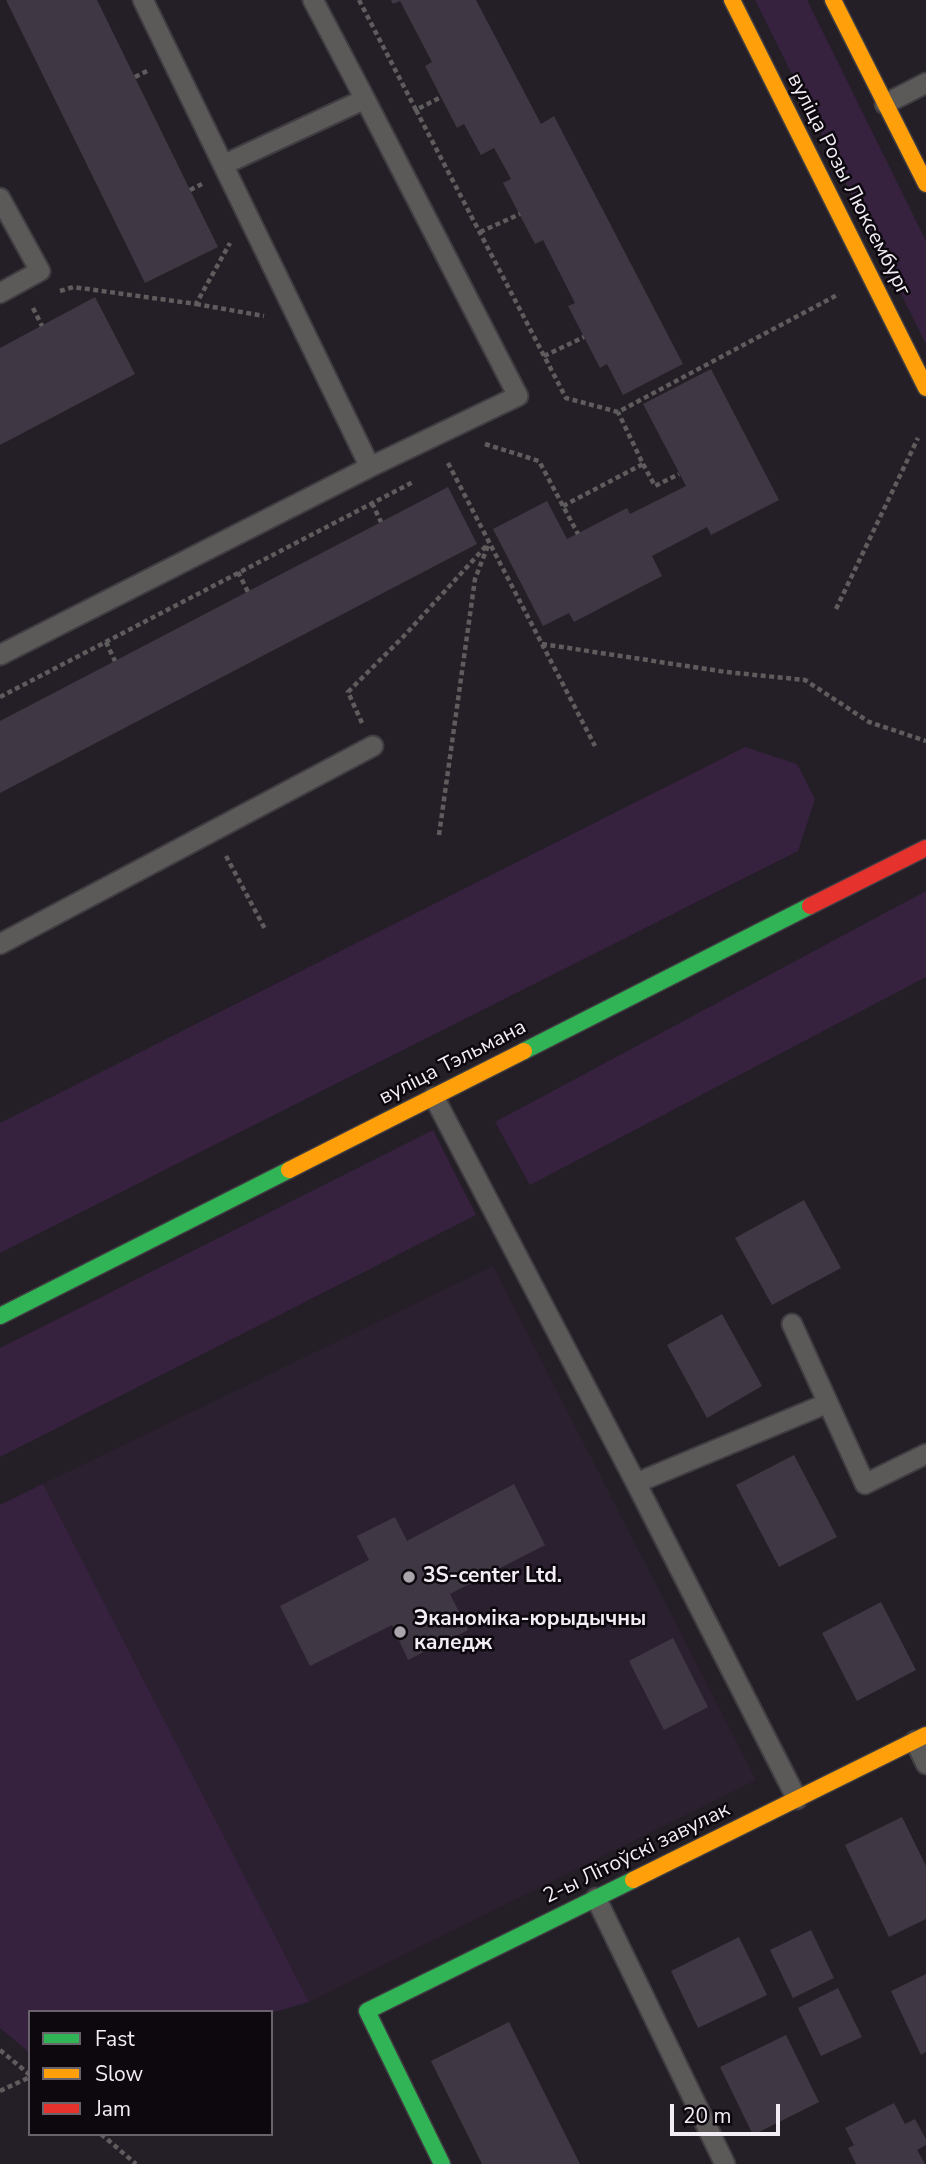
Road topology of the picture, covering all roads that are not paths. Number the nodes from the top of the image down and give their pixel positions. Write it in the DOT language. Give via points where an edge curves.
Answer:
graph roads {
  1 [pos="143,0"];
  2 [pos="313,0"];
  3 [pos="732,0"];
  4 [pos="833,0"];
  5 [pos="926,83"];
  6 [pos="365,99"];
  7 [pos="886,104"];
  8 [pos="223,165"];
  9 [pos="926,184"];
  10 [pos="0,198"];
  11 [pos="0,293"];
  12 [pos="926,388"];
  13 [pos="370,467"];
  14 [pos="0,654"];
  15 [pos="373,746"];
  16 [pos="926,848"];
  17 [pos="0,944"];
  18 [pos="434,1097"];
  19 [pos="0,1316"];
  20 [pos="792,1324"];
  21 [pos="828,1403"];
  22 [pos="926,1454"];
  23 [pos="636,1483"];
  24 [pos="920,1738"];
  25 [pos="926,1764"];
  26 [pos="797,1799"];
  27 [pos="596,1899"];
  28 [pos="442,2164"];
  29 [pos="724,2164"];
  1 -- 8 [label="lane"];
  2 -- 6 [label="lane"];
  3 -- 12 [label="main road, вуліца Розы Люксембург"];
  4 -- 7 [label="main road"];
  5 -- 7 [label="lane"];
  6 -- 8 [label="lane"];
  6 -- 13 [label="lane" via="518,396"];
  7 -- 9 [label="main road"];
  8 -- 13 [label="lane"];
  10 -- 11 [label="lane" via="40,271"];
  13 -- 14 [label="lane"];
  15 -- 17 [label="lane"];
  16 -- 18 [label="main road, вуліца Тэльмана"];
  18 -- 19 [label="main road, вуліца Тэльмана"];
  18 -- 23 [label="lane"];
  20 -- 21 [label="lane"];
  21 -- 22 [label="lane" via="866,1484"];
  21 -- 23 [label="lane"];
  23 -- 26 [label="lane"];
  24 -- 25 [label="lane"];
  24 -- 26 [label="main road, 2-ы Літоўскі завулак"];
  26 -- 27 [label="main road, 2-ы Літоўскі завулак"];
  27 -- 28 [label="main road, 2-ы Літоўскі завулак" via="367,2011"];
  27 -- 29 [label="lane"];
}
